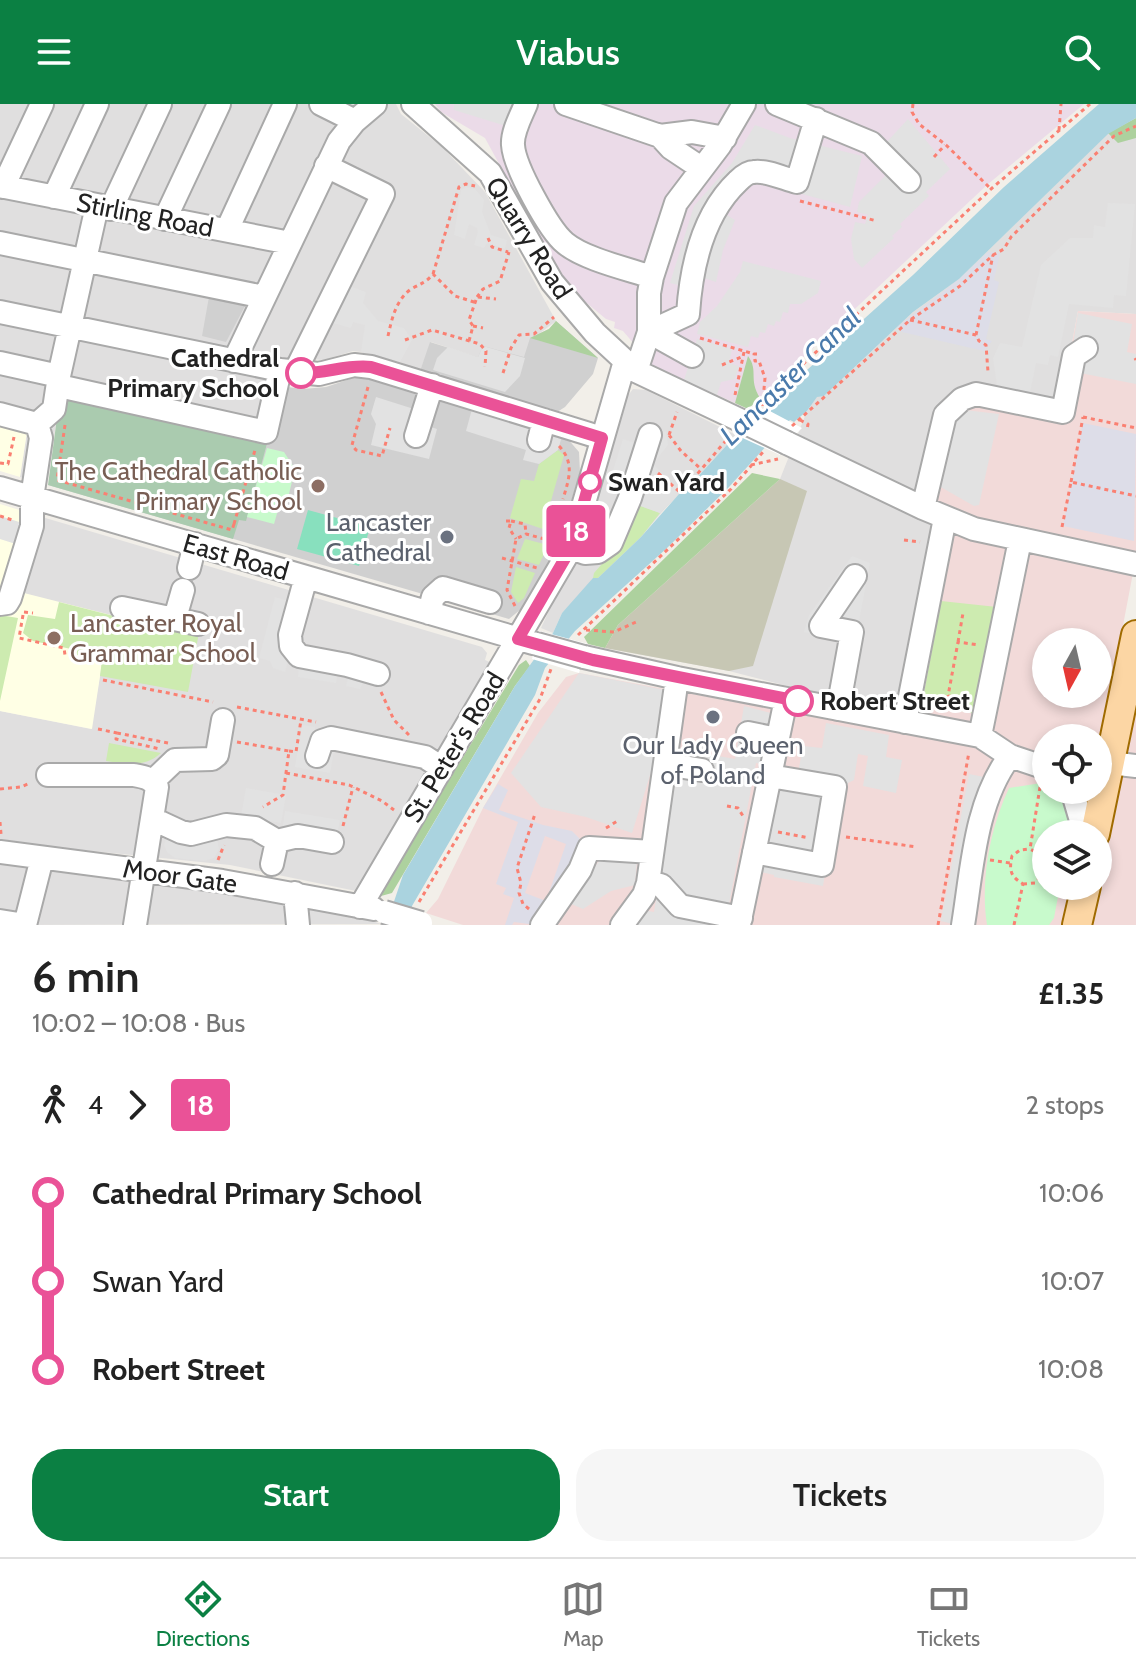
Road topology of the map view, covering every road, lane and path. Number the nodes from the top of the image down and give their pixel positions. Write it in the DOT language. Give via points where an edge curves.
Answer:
graph roads {
  1 [pos="42,104"];
  2 [pos="97,104"];
  3 [pos="160,104"];
  4 [pos="219,104"];
  5 [pos="285,104"];
  6 [pos="321,104"];
  7 [pos="375,104"];
  8 [pos="413,104"];
  9 [pos="526,104"];
  10 [pos="566,104"];
  11 [pos="744,104"];
  12 [pos="777,104"];
  13 [pos="913,104"];
  14 [pos="1061,104"];
  15 [pos="1090,104"];
  16 [pos="816,119"];
  17 [pos="355,121"];
  18 [pos="1136,126"];
  19 [pos="1059,130"];
  20 [pos="660,136"];
  21 [pos="725,138"];
  22 [pos="946,145"];
  23 [pos="934,157"];
  24 [pos="326,166"];
  25 [pos="701,168"];
  26 [pos="909,181"];
  27 [pos="2,187"];
  28 [pos="991,189"];
  29 [pos="502,191"];
  30 [pos="54,197"];
  31 [pos="798,201"];
  32 [pos="104,207"];
  33 [pos="165,219"];
  34 [pos="877,221"];
  35 [pos="227,230"];
  36 [pos="0,243"];
  37 [pos="290,243"];
  38 [pos="509,252"];
  39 [pos="993,255"];
  40 [pos="83,260"];
  41 [pos="433,274"];
  42 [pos="652,277"];
  43 [pos="264,297"];
  44 [pos="496,299"];
  45 [pos="476,300"];
  46 [pos="571,306"];
  47 [pos="0,312"];
  48 [pos="910,320"];
  49 [pos="473,326"];
  50 [pos="69,327"];
  51 [pos="483,328"];
  52 [pos="649,332"];
  53 [pos="691,335"];
  54 [pos="976,335"];
  55 [pos="388,336"];
  56 [pos="405,340"];
  57 [pos="469,341"];
  58 [pos="1086,348"];
  59 [pos="744,354"];
  60 [pos="234,361"];
  61 [pos="0,363"];
  62 [pos="722,365"];
  63 [pos="631,366"];
  64 [pos="485,367"];
  65 [pos="374,368"];
  66 [pos="288,371"];
  67 [pos="988,372"];
  68 [pos="503,373"];
  69 [pos="59,381"];
  70 [pos="432,385"];
  71 [pos="763,402"];
  72 [pos="676,414"];
  73 [pos="1073,414"];
  74 [pos="66,418"];
  75 [pos="18,419"];
  76 [pos="743,419"];
  77 [pos="674,421"];
  78 [pos="390,428"];
  79 [pos="1136,428"];
  80 [pos="547,435"];
  81 [pos="660,435"];
  82 [pos="416,436"];
  83 [pos="793,437"];
  84 [pos="602,438"];
  85 [pos="258,441"];
  86 [pos="644,459"];
  87 [pos="0,463"];
  88 [pos="751,465"];
  89 [pos="701,469"];
  90 [pos="1071,482"];
  91 [pos="0,488"];
  92 [pos="1136,496"];
  93 [pos="32,498"];
  94 [pos="923,508"];
  95 [pos="561,510"];
  96 [pos="945,518"];
  97 [pos="1051,525"];
  98 [pos="1063,526"];
  99 [pos="526,534"];
  100 [pos="1061,534"];
  101 [pos="516,539"];
  102 [pos="904,540"];
  103 [pos="1020,540"];
  104 [pos="921,542"];
  105 [pos="195,544"];
  106 [pos="571,548"];
  107 [pos="502,558"];
  108 [pos="514,562"];
  109 [pos="1136,564"];
  110 [pos="540,569"];
  111 [pos="855,576"];
  112 [pos="306,577"];
  113 [pos="490,602"];
  114 [pos="0,604"];
  115 [pos="515,606"];
  116 [pos="122,608"];
  117 [pos="24,612"];
  118 [pos="429,613"];
  119 [pos="963,613"];
  120 [pos="175,618"];
  121 [pos="636,622"];
  122 [pos="198,624"];
  123 [pos="586,630"];
  124 [pos="528,642"];
  125 [pos="958,642"];
  126 [pos="1135,643"];
  127 [pos="579,647"];
  128 [pos="998,647"];
  129 [pos="65,655"];
  130 [pos="558,659"];
  131 [pos="378,674"];
  132 [pos="677,678"];
  133 [pos="103,680"];
  134 [pos="786,699"];
  135 [pos="967,699"];
  136 [pos="838,709"];
  137 [pos="222,721"];
  138 [pos="905,722"];
  139 [pos="98,729"];
  140 [pos="117,733"];
  141 [pos="748,733"];
  142 [pos="976,735"];
  143 [pos="777,739"];
  144 [pos="268,747"];
  145 [pos="289,751"];
  146 [pos="267,755"];
  147 [pos="317,756"];
  148 [pos="1010,756"];
  149 [pos="182,760"];
  150 [pos="433,763"];
  151 [pos="665,764"];
  152 [pos="1115,765"];
  153 [pos="1032,769"];
  154 [pos="702,770"];
  155 [pos="285,773"];
  156 [pos="48,775"];
  157 [pos="770,776"];
  158 [pos="153,781"];
  159 [pos="353,787"];
  160 [pos="0,789"];
  161 [pos="1039,804"];
  162 [pos="727,806"];
  163 [pos="263,807"];
  164 [pos="535,814"];
  165 [pos="153,819"];
  166 [pos="412,819"];
  167 [pos="745,819"];
  168 [pos="1099,820"];
  169 [pos="226,825"];
  170 [pos="277,841"];
  171 [pos="332,842"];
  172 [pos="1030,849"];
  173 [pos="0,852"];
  174 [pos="652,852"];
  175 [pos="754,852"];
  176 [pos="42,858"];
  177 [pos="272,864"];
  178 [pos="143,871"];
  179 [pos="208,879"];
  180 [pos="648,883"];
  181 [pos="1032,883"];
  182 [pos="1023,884"];
  183 [pos="295,893"];
  184 [pos="1083,900"];
  185 [pos="371,913"];
  186 [pos="422,918"];
  187 [pos="0,921"];
  188 [pos="740,921"];
  189 [pos="542,924"];
  190 [pos="25,925"];
  191 [pos="135,925"];
  192 [pos="298,925"];
  193 [pos="622,925"];
  194 [pos="938,925"];
  195 [pos="963,925"];
  196 [pos="1014,925"];
  197 [pos="1077,925"];
  1 -- 27 [label="street"];
  2 -- 30 [label="street"];
  3 -- 32 [label="street"];
  4 -- 33 [label="street"];
  5 -- 35 [label="street"];
  6 -- 17 [label="street"];
  7 -- 17 [label="street"];
  8 -- 29 [label="street, Quarry Road" via="477,159"];
  9 -- 42 [label="street" via="513,145 554,231 587,255"];
  10 -- 20 [label="street"];
  11 -- 21 [label="street, St. Peter's Road"];
  12 -- 16 [label="street"];
  13 -- 22 [label="path" via="911,114 919,124"];
  14 -- 19 [label="path"];
  15 -- 19 [label="path"];
  16 -- 26 [label="street" via="871,143"];
  16 -- 53 [label="street" via="797,182 754,171 730,188 715,209 692,278"];
  17 -- 24 [label="street"];
  18 -- 39 [label="path" via="1114,136"];
  19 -- 28 [label="path"];
  20 -- 21 [label="street" via="692,132"];
  20 -- 25 [label="street"];
  21 -- 25 [label="street, St. Peter's Road"];
  22 -- 23 [label="path"];
  22 -- 28 [label="path"];
  24 -- 37 [label="street"];
  24 -- 66 [label="street" via="383,194"];
  25 -- 42 [label="street, St. Peter's Road" via="676,203"];
  27 -- 30 [label="street, Stirling Road"];
  28 -- 71 [label="path"];
  29 -- 41 [label="path" via="483,195 476,186 459,187"];
  29 -- 46 [label="street, Quarry Road"];
  30 -- 32 [label="street, Stirling Road"];
  31 -- 34 [label="path"];
  32 -- 33 [label="street, Stirling Road"];
  32 -- 40 [label="street"];
  33 -- 35 [label="street, Stirling Road"];
  35 -- 37 [label="street, Stirling Road"];
  36 -- 40 [label="street"];
  37 -- 43 [label="street"];
  38 -- 45 [label="path" via="500,281 483,289"];
  39 -- 48 [label="path" via="960,286"];
  39 -- 54 [label="path"];
  40 -- 43 [label="street"];
  40 -- 50 [label="street"];
  41 -- 45 [label="path" via="455,296"];
  41 -- 55 [label="path" via="398,304"];
  42 -- 52 [label="street, St. Peter's Road"];
  43 -- 60 [label="street"];
  44 -- 45 [label="path"];
  45 -- 49 [label="path" via="469,320"];
  46 -- 63 [label="street, Quarry Road"];
  46 -- 68 [label="path" via="534,334 519,335"];
  47 -- 50 [label="street"];
  48 -- 54 [label="path"];
  48 -- 83 [label="path" via="800,420 808,429"];
  49 -- 51 [label="path"];
  49 -- 57 [label="path"];
  50 -- 60 [label="street"];
  50 -- 69 [label="street"];
  52 -- 53 [label="street"];
  52 -- 53 [label="street"];
  52 -- 63 [label="street, St. Peter's Road"];
  53 -- 59 [label="path"];
  54 -- 67 [label="path" via="986,345"];
  56 -- 57 [label="path" via="432,330"];
  57 -- 64 [label="path" via="486,351"];
  58 -- 73 [label="street" via="1074,356"];
  59 -- 62 [label="path"];
  59 -- 71 [label="path" via="755,354 755,361 760,361"];
  59 -- 76 [label="path"];
  60 -- 66 [label="street"];
  61 -- 69 [label="street"];
  63 -- 76 [label="street, Quarry Road"];
  63 -- 84 [label="street, St. Peter's Road"];
  65 -- 66 [label="street" via="354,365 319,374"];
  65 -- 70 [label="street"];
  65 -- 78 [label="path" via="352,445 382,456"];
  66 -- 69 [label="street" via="266,432"];
  69 -- 75 [label="street" via="54,409"];
  70 -- 80 [label="street"];
  70 -- 82 [label="street"];
  71 -- 76 [label="path"];
  71 -- 76 [label="path"];
  72 -- 77 [label="path"];
  73 -- 79 [label="path"];
  73 -- 90 [label="path"];
  73 -- 94 [label="street" via="976,394 962,399 945,415"];
  74 -- 85 [label="path" via="57,480 232,530"];
  75 -- 87 [label="path" via="8,464"];
  75 -- 93 [label="street" via="41,438"];
  76 -- 83 [label="street, Quarry Road, bridge"];
  76 -- 89 [label="path"];
  80 -- 84 [label="street"];
  80 -- 95 [label="path" via="566,453 571,470"];
  81 -- 86 [label="street"];
  81 -- 89 [label="path"];
  83 -- 94 [label="street, Quarry Road"];
  84 -- 106 [label="street, St. Peter's Road"];
  86 -- 89 [label="path" via="681,493"];
  86 -- 106 [label="street" via="611,543 598,552"];
  88 -- 123 [label="path"];
  90 -- 92 [label="path"];
  90 -- 98 [label="path"];
  91 -- 93 [label="street, East Road"];
  93 -- 105 [label="street, East Road"];
  93 -- 114 [label="street" via="32,526 10,598"];
  94 -- 96 [label="street, Quarry Road"];
  96 -- 103 [label="street, Quarry Road"];
  96 -- 138 [label="street"];
  97 -- 98 [label="path"];
  98 -- 100 [label="path"];
  99 -- 101 [label="path"];
  99 -- 101 [label="path" via="525,524 509,521"];
  99 -- 106 [label="path"];
  101 -- 108 [label="path"];
  102 -- 104 [label="path"];
  103 -- 109 [label="street, Quarry Road"];
  103 -- 128 [label="street"];
  105 -- 112 [label="street, East Road"];
  105 -- 120 [label="street"];
  106 -- 124 [label="street, St. Peter's Road"];
  107 -- 108 [label="path"];
  108 -- 110 [label="path"];
  108 -- 115 [label="path" via="507,590"];
  111 -- 136 [label="street" via="821,626 852,632"];
  112 -- 118 [label="street, East Road"];
  112 -- 131 [label="street" via="291,646 299,656"];
  113 -- 118 [label="street" via="443,588 433,597"];
  116 -- 120 [label="street"];
  117 -- 129 [label="path" via="19,638 64,648"];
  118 -- 124 [label="street, East Road"];
  119 -- 125 [label="path"];
  120 -- 122 [label="street"];
  121 -- 123 [label="path" via="614,632"];
  123 -- 127 [label="path"];
  124 -- 127 [label="street, East Road, bridge"];
  124 -- 150 [label="street, St. Peter's Road"];
  125 -- 128 [label="path"];
  125 -- 135 [label="path" via="948,696"];
  126 -- 152 [label="main road"];
  127 -- 132 [label="street, East Road"];
  128 -- 142 [label="street"];
  130 -- 186 [label="path"];
  131 -- 150 [label="path" via="381,695 394,720"];
  132 -- 134 [label="street, East Road"];
  132 -- 151 [label="street"];
  133 -- 137 [label="path"];
  134 -- 136 [label="street, East Road"];
  134 -- 143 [label="street"];
  136 -- 138 [label="street, East Road"];
  137 -- 144 [label="path"];
  137 -- 145 [label="path" via="301,720 296,752"];
  137 -- 149 [label="street" via="217,755"];
  138 -- 142 [label="street, East Road"];
  139 -- 140 [label="path"];
  140 -- 149 [label="path" via="116,739"];
  140 -- 149 [label="path" via="190,748"];
  141 -- 143 [label="street"];
  142 -- 148 [label="street"];
  142 -- 194 [label="path"];
  143 -- 157 [label="street"];
  144 -- 145 [label="path"];
  144 -- 146 [label="path"];
  145 -- 155 [label="path"];
  147 -- 150 [label="street" via="322,741 331,738"];
  148 -- 153 [label="street"];
  148 -- 195 [label="street" via="987,797"];
  149 -- 158 [label="street"];
  150 -- 166 [label="street, St. Peter's Road"];
  151 -- 154 [label="street"];
  151 -- 174 [label="street"];
  152 -- 168 [label="main road"];
  155 -- 159 [label="path"];
  155 -- 163 [label="path" via="283,795"];
  156 -- 158 [label="street" via="134,775"];
  156 -- 160 [label="path"];
  157 -- 175 [label="street"];
  157 -- 175 [label="street" via="836,779 822,865"];
  158 -- 165 [label="street"];
  159 -- 166 [label="path"];
  159 -- 171 [label="path" via="340,836"];
  161 -- 172 [label="path"];
  162 -- 167 [label="path" via="738,808"];
  164 -- 189 [label="path" via="517,868 523,904"];
  165 -- 169 [label="street" via="191,834"];
  165 -- 178 [label="street"];
  166 -- 185 [label="street, St. Peter's Road"];
  169 -- 170 [label="street" via="255,828"];
  169 -- 179 [label="path" via="223,850"];
  170 -- 171 [label="street" via="298,836"];
  170 -- 177 [label="street"];
  172 -- 182 [label="path" via="1012,856 1009,871"];
  173 -- 176 [label="street, Moor Gate"];
  174 -- 180 [label="street"];
  174 -- 189 [label="street" via="589,848"];
  175 -- 188 [label="street"];
  176 -- 178 [label="street, Moor Gate"];
  176 -- 190 [label="street"];
  178 -- 179 [label="street, Moor Gate"];
  178 -- 191 [label="street"];
  179 -- 183 [label="street, Moor Gate"];
  180 -- 188 [label="street" via="661,885 680,906"];
  180 -- 193 [label="street"];
  181 -- 182 [label="path"];
  182 -- 196 [label="path"];
  183 -- 185 [label="street, Moor Gate"];
  183 -- 192 [label="street"];
  184 -- 197 [label="main road"];
  185 -- 186 [label="street, Moor Gate, bridge"];
  187 -- 190 [label="street"];
}
